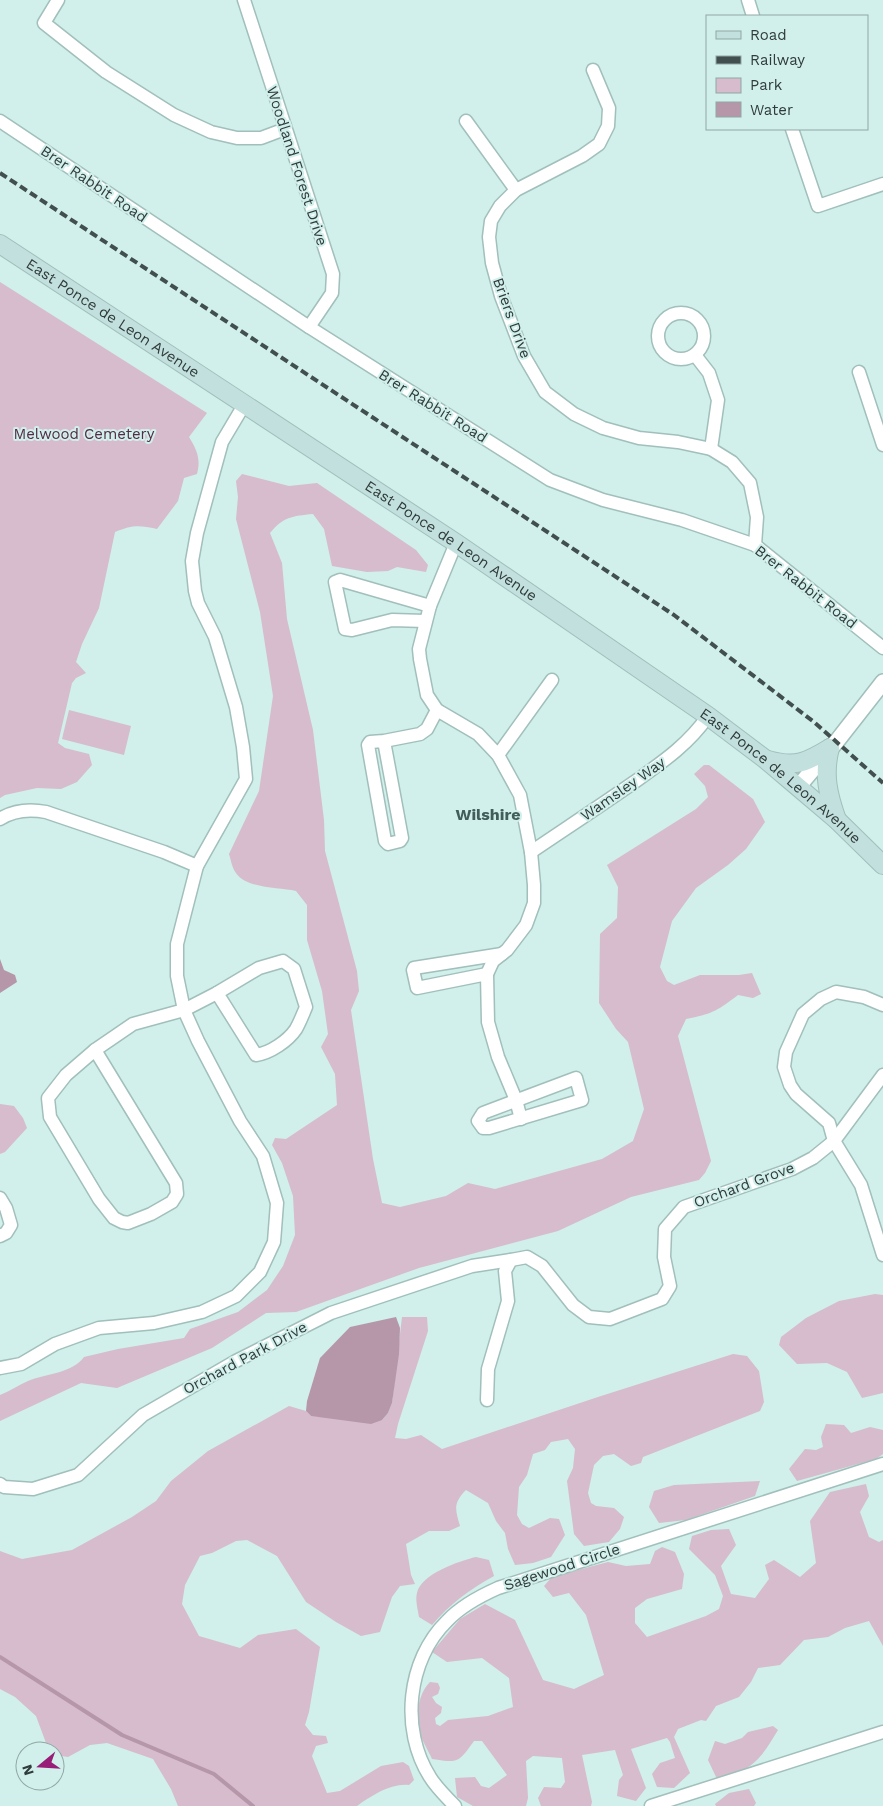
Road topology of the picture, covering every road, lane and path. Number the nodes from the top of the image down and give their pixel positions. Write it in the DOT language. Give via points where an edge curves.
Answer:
graph roads {
  1 [pos="58,0"];
  2 [pos="244,0"];
  3 [pos="748,0"];
  4 [pos="754,15"];
  5 [pos="593,70"];
  6 [pos="0,121"];
  7 [pos="466,121"];
  8 [pos="285,129"];
  9 [pos="792,130"];
  10 [pos="883,184"];
  11 [pos="516,190"];
  12 [pos="0,244"];
  13 [pos="309,327"];
  14 [pos="695,355"];
  15 [pos="859,372"];
  16 [pos="244,405"];
  17 [pos="883,446"];
  18 [pos="711,449"];
  19 [pos="456,543"];
  20 [pos="755,545"];
  21 [pos="430,606"];
  22 [pos="425,621"];
  23 [pos="883,648"];
  24 [pos="552,680"];
  25 [pos="883,682"];
  26 [pos="437,710"];
  27 [pos="708,716"];
  28 [pos="384,741"];
  29 [pos="830,748"];
  30 [pos="498,755"];
  31 [pos="765,759"];
  32 [pos="798,787"];
  33 [pos="0,819"];
  34 [pos="838,821"];
  35 [pos="531,852"];
  36 [pos="883,865"];
  37 [pos="197,866"];
  38 [pos="502,954"];
  39 [pos="487,974"];
  40 [pos="217,993"];
  41 [pos="883,1005"];
  42 [pos="184,1010"];
  43 [pos="94,1050"];
  44 [pos="883,1075"];
  45 [pos="516,1100"];
  46 [pos="521,1119"];
  47 [pos="834,1141"];
  48 [pos="0,1198"];
  49 [pos="0,1236"];
  50 [pos="883,1255"];
  51 [pos="511,1260"];
  52 [pos="0,1368"];
  53 [pos="487,1400"];
  54 [pos="883,1464"];
  55 [pos="0,1484"];
  56 [pos="883,1732"];
  57 [pos="456,1806"];
  58 [pos="651,1806"];
  1 -- 8 [label="street" via="44,22 106,72 174,114 211,132 237,138 261,138"];
  2 -- 8 [label="street, Woodland Forest Drive"];
  3 -- 4 [label="street"];
  5 -- 11 [label="street, Briers Drive" via="609,108 608,126 599,144"];
  6 -- 13 [label="street, Brer Rabbit Road"];
  7 -- 11 [label="street"];
  8 -- 13 [label="street, Woodland Forest Drive" via="333,274 332,293"];
  9 -- 10 [label="street" via="818,206"];
  11 -- 18 [label="street, Briers Drive" via="491,221 492,263 524,356 545,392 574,414 603,428 639,438"];
  12 -- 16 [label="main road, East Ponce de Leon Avenue"];
  13 -- 20 [label="street, Brer Rabbit Road" via="550,480 603,500 682,520"];
  14 -- 18 [label="street" via="709,373 718,400"];
  15 -- 17 [label="street"];
  16 -- 19 [label="main road, East Ponce de Leon Avenue"];
  16 -- 37 [label="street" via="222,442 192,561 198,603 215,637 236,707 246,779"];
  18 -- 20 [label="street, Briers Drive" via="732,462 750,483 757,517"];
  19 -- 21 [label="street"];
  19 -- 27 [label="main road, East Ponce de Leon Avenue"];
  20 -- 23 [label="street, Brer Rabbit Road"];
  21 -- 22 [label="street"];
  21 -- 22 [label="street" via="340,580 335,582 346,629 392,620"];
  22 -- 26 [label="street" via="420,659 427,695"];
  24 -- 30 [label="street"];
  25 -- 29 [label="street"];
  26 -- 28 [label="street" via="427,729 420,734"];
  26 -- 30 [label="street" via="478,734"];
  27 -- 31 [label="main road, East Ponce de Leon Avenue"];
  27 -- 35 [label="street, Wamsley Way" via="674,754"];
  28 -- 28 [label="street" via="368,745 384,842 388,844 402,838"];
  29 -- 31 [label="main road" via="799,764"];
  29 -- 32 [label="street"];
  29 -- 34 [label="main road" via="826,779"];
  30 -- 35 [label="street" via="520,795"];
  31 -- 32 [label="main road, East Ponce de Leon Avenue"];
  32 -- 34 [label="main road, East Ponce de Leon Avenue"];
  33 -- 37 [label="street" via="32,809 46,812"];
  34 -- 36 [label="main road, East Ponce de Leon Avenue"];
  35 -- 38 [label="street" via="534,903 526,925"];
  37 -- 42 [label="street" via="177,944 177,976"];
  38 -- 39 [label="street" via="493,961"];
  38 -- 39 [label="street" via="413,970 417,988"];
  39 -- 45 [label="street" via="488,1022"];
  40 -- 40 [label="street" via="256,1054 264,1054 286,1040 296,1029 306,1007 294,969 283,961 259,968"];
  40 -- 42 [label="street"];
  41 -- 47 [label="street" via="864,997 836,992 821,999 803,1014 786,1052 784,1067 790,1085 829,1123"];
  42 -- 43 [label="street" via="133,1024"];
  42 -- 52 [label="street" via="240,1121 263,1156 277,1203 274,1242 260,1272 236,1296 202,1312 154,1323 99,1328 55,1344 21,1364"];
  43 -- 43 [label="street" via="176,1183 177,1194 172,1202 128,1223 114,1218 99,1199 50,1117 48,1098 66,1075"];
  44 -- 47 [label="street"];
  45 -- 46 [label="street"];
  45 -- 46 [label="street" via="483,1113 478,1121 484,1128"];
  45 -- 46 [label="street" via="576,1078 582,1100"];
  47 -- 50 [label="street" via="861,1185"];
  47 -- 51 [label="street, Orchard Grove" via="792,1169 684,1207 665,1228 664,1257 670,1286 662,1298 610,1320 589,1317 573,1305 542,1266 527,1257"];
  48 -- 49 [label="street" via="11,1225 6,1234"];
  51 -- 53 [label="street" via="505,1270 508,1301 488,1369"];
  51 -- 55 [label="street, Orchard Park Drive" via="472,1266 331,1313 236,1361 143,1415 78,1475 33,1489"];
  54 -- 57 [label="street, Sagewood Circle" via="498,1588 477,1597 447,1620 430,1641 418,1667 411,1695 412,1721 416,1745 430,1777"];
  56 -- 58 [label="street"];
}
